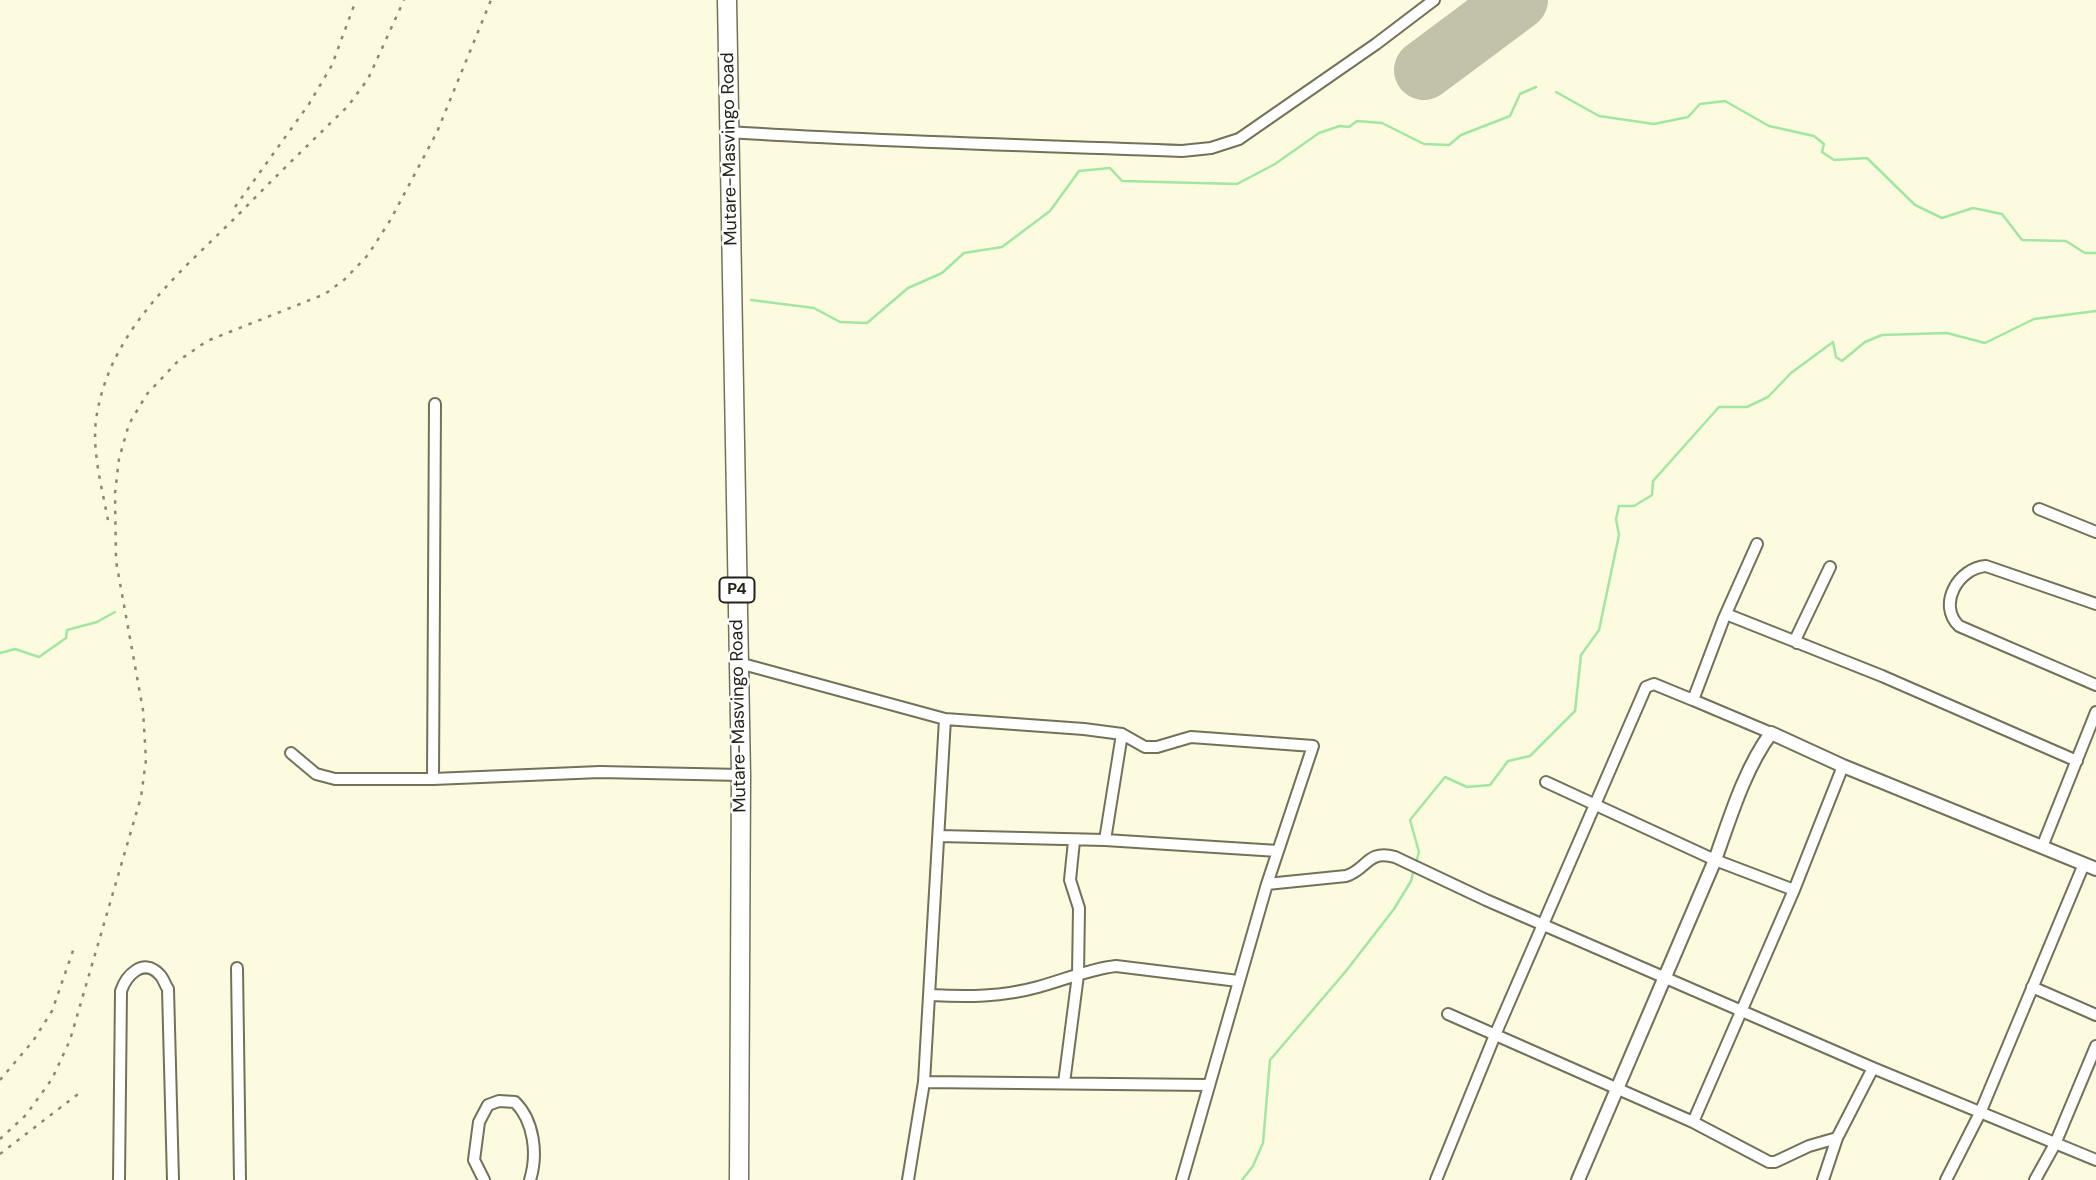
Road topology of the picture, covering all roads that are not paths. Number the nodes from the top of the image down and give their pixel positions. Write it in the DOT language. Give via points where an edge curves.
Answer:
graph roads {
  1 [pos="727,0"];
  2 [pos="1434,0"];
  3 [pos="730,132"];
  4 [pos="435,404"];
  5 [pos="2039,509"];
  6 [pos="2096,532"];
  7 [pos="1757,544"];
  8 [pos="1830,567"];
  9 [pos="2096,604"];
  10 [pos="1726,614"];
  11 [pos="1797,643"];
  12 [pos="739,663"];
  13 [pos="2096,685"];
  14 [pos="1693,700"];
  15 [pos="2096,712"];
  16 [pos="946,719"];
  17 [pos="1770,733"];
  18 [pos="1122,734"];
  19 [pos="291,753"];
  20 [pos="2077,761"];
  21 [pos="1843,766"];
  22 [pos="741,775"];
  23 [pos="433,779"];
  24 [pos="1546,782"];
  25 [pos="1596,806"];
  26 [pos="940,836"];
  27 [pos="1105,840"];
  28 [pos="1074,841"];
  29 [pos="2042,847"];
  30 [pos="1278,851"];
  31 [pos="1715,860"];
  32 [pos="2090,867"];
  33 [pos="1267,884"];
  34 [pos="1794,890"];
  35 [pos="1545,924"];
  36 [pos="237,968"];
  37 [pos="1078,975"];
  38 [pos="1663,977"];
  39 [pos="1238,981"];
  40 [pos="2032,987"];
  41 [pos="930,995"];
  42 [pos="1741,1010"];
  43 [pos="1448,1014"];
  44 [pos="2096,1015"];
  45 [pos="1495,1035"];
  46 [pos="2096,1046"];
  47 [pos="1873,1068"];
  48 [pos="924,1082"];
  49 [pos="1064,1083"];
  50 [pos="1208,1085"];
  51 [pos="1616,1090"];
  52 [pos="1980,1113"];
  53 [pos="1693,1122"];
  54 [pos="1837,1138"];
  55 [pos="2055,1144"];
  56 [pos="2096,1160"];
  57 [pos="739,1171"];
  58 [pos="119,1180"];
  59 [pos="173,1180"];
  60 [pos="240,1180"];
  61 [pos="484,1180"];
  62 [pos="530,1180"];
  63 [pos="724,1180"];
  64 [pos="745,1180"];
  65 [pos="908,1180"];
  66 [pos="1182,1180"];
  67 [pos="1436,1180"];
  68 [pos="1578,1180"];
  69 [pos="1823,1180"];
  70 [pos="1946,1180"];
  71 [pos="2035,1180"];
  1 -- 3 [label="highway, Mutare-Masvingo Road / P4"];
  2 -- 3 [label="street" via="1239,139 1211,148 958,144"];
  3 -- 12 [label="highway, Mutare-Masvingo Road / P4"];
  4 -- 23 [label="street"];
  5 -- 6 [label="street"];
  7 -- 10 [label="street"];
  8 -- 11 [label="street"];
  9 -- 13 [label="street" via="1986,566 1962,577 1948,600 1959,626"];
  10 -- 11 [label="street"];
  10 -- 14 [label="street"];
  11 -- 20 [label="street"];
  12 -- 16 [label="street"];
  12 -- 22 [label="highway, Mutare-Masvingo Road / P4"];
  14 -- 17 [label="street"];
  14 -- 25 [label="street" via="1654,684 1646,687"];
  15 -- 20 [label="street"];
  16 -- 18 [label="street"];
  16 -- 26 [label="street"];
  17 -- 21 [label="street"];
  17 -- 31 [label="street"];
  18 -- 27 [label="street"];
  18 -- 30 [label="street" via="1145,747 1191,737 1313,746"];
  19 -- 23 [label="street" via="316,774 335,779"];
  20 -- 29 [label="street"];
  21 -- 29 [label="street"];
  21 -- 34 [label="street"];
  22 -- 23 [label="street" via="600,772"];
  22 -- 57 [label="highway, Mutare-Masvingo Road / P4"];
  24 -- 25 [label="street"];
  25 -- 31 [label="street"];
  25 -- 35 [label="street"];
  26 -- 28 [label="street"];
  26 -- 41 [label="street"];
  27 -- 28 [label="street"];
  27 -- 30 [label="street"];
  28 -- 37 [label="street" via="1070,880 1079,908"];
  29 -- 32 [label="street"];
  30 -- 33 [label="street"];
  31 -- 34 [label="street"];
  31 -- 38 [label="street"];
  32 -- 40 [label="street"];
  33 -- 35 [label="street" via="1346,876 1367,860 1383,855"];
  33 -- 39 [label="street"];
  34 -- 42 [label="street"];
  35 -- 38 [label="street"];
  35 -- 45 [label="street"];
  36 -- 60 [label="street"];
  37 -- 39 [label="street" via="1116,966"];
  37 -- 41 [label="street" via="1003,994"];
  37 -- 49 [label="street"];
  38 -- 42 [label="street"];
  38 -- 51 [label="street"];
  39 -- 50 [label="street"];
  40 -- 44 [label="street"];
  40 -- 52 [label="street"];
  41 -- 48 [label="street"];
  42 -- 47 [label="street"];
  42 -- 53 [label="street"];
  43 -- 45 [label="street"];
  45 -- 51 [label="street"];
  45 -- 67 [label="street"];
  46 -- 55 [label="street"];
  47 -- 52 [label="street"];
  47 -- 54 [label="street"];
  48 -- 49 [label="street"];
  48 -- 65 [label="street"];
  49 -- 50 [label="street"];
  50 -- 66 [label="street"];
  51 -- 53 [label="street"];
  51 -- 68 [label="street"];
  52 -- 55 [label="street"];
  52 -- 70 [label="street"];
  53 -- 54 [label="street" via="1769,1162"];
  54 -- 69 [label="street"];
  55 -- 56 [label="street"];
  55 -- 71 [label="street"];
  57 -- 63 [label="highway"];
  57 -- 64 [label="highway"];
  58 -- 59 [label="street" via="121,991 129,974 138,968 160,974 167,989"];
  61 -- 62 [label="street" via="474,1160 479,1122 488,1105 499,1101 515,1102 526,1112 533,1153"];
}
